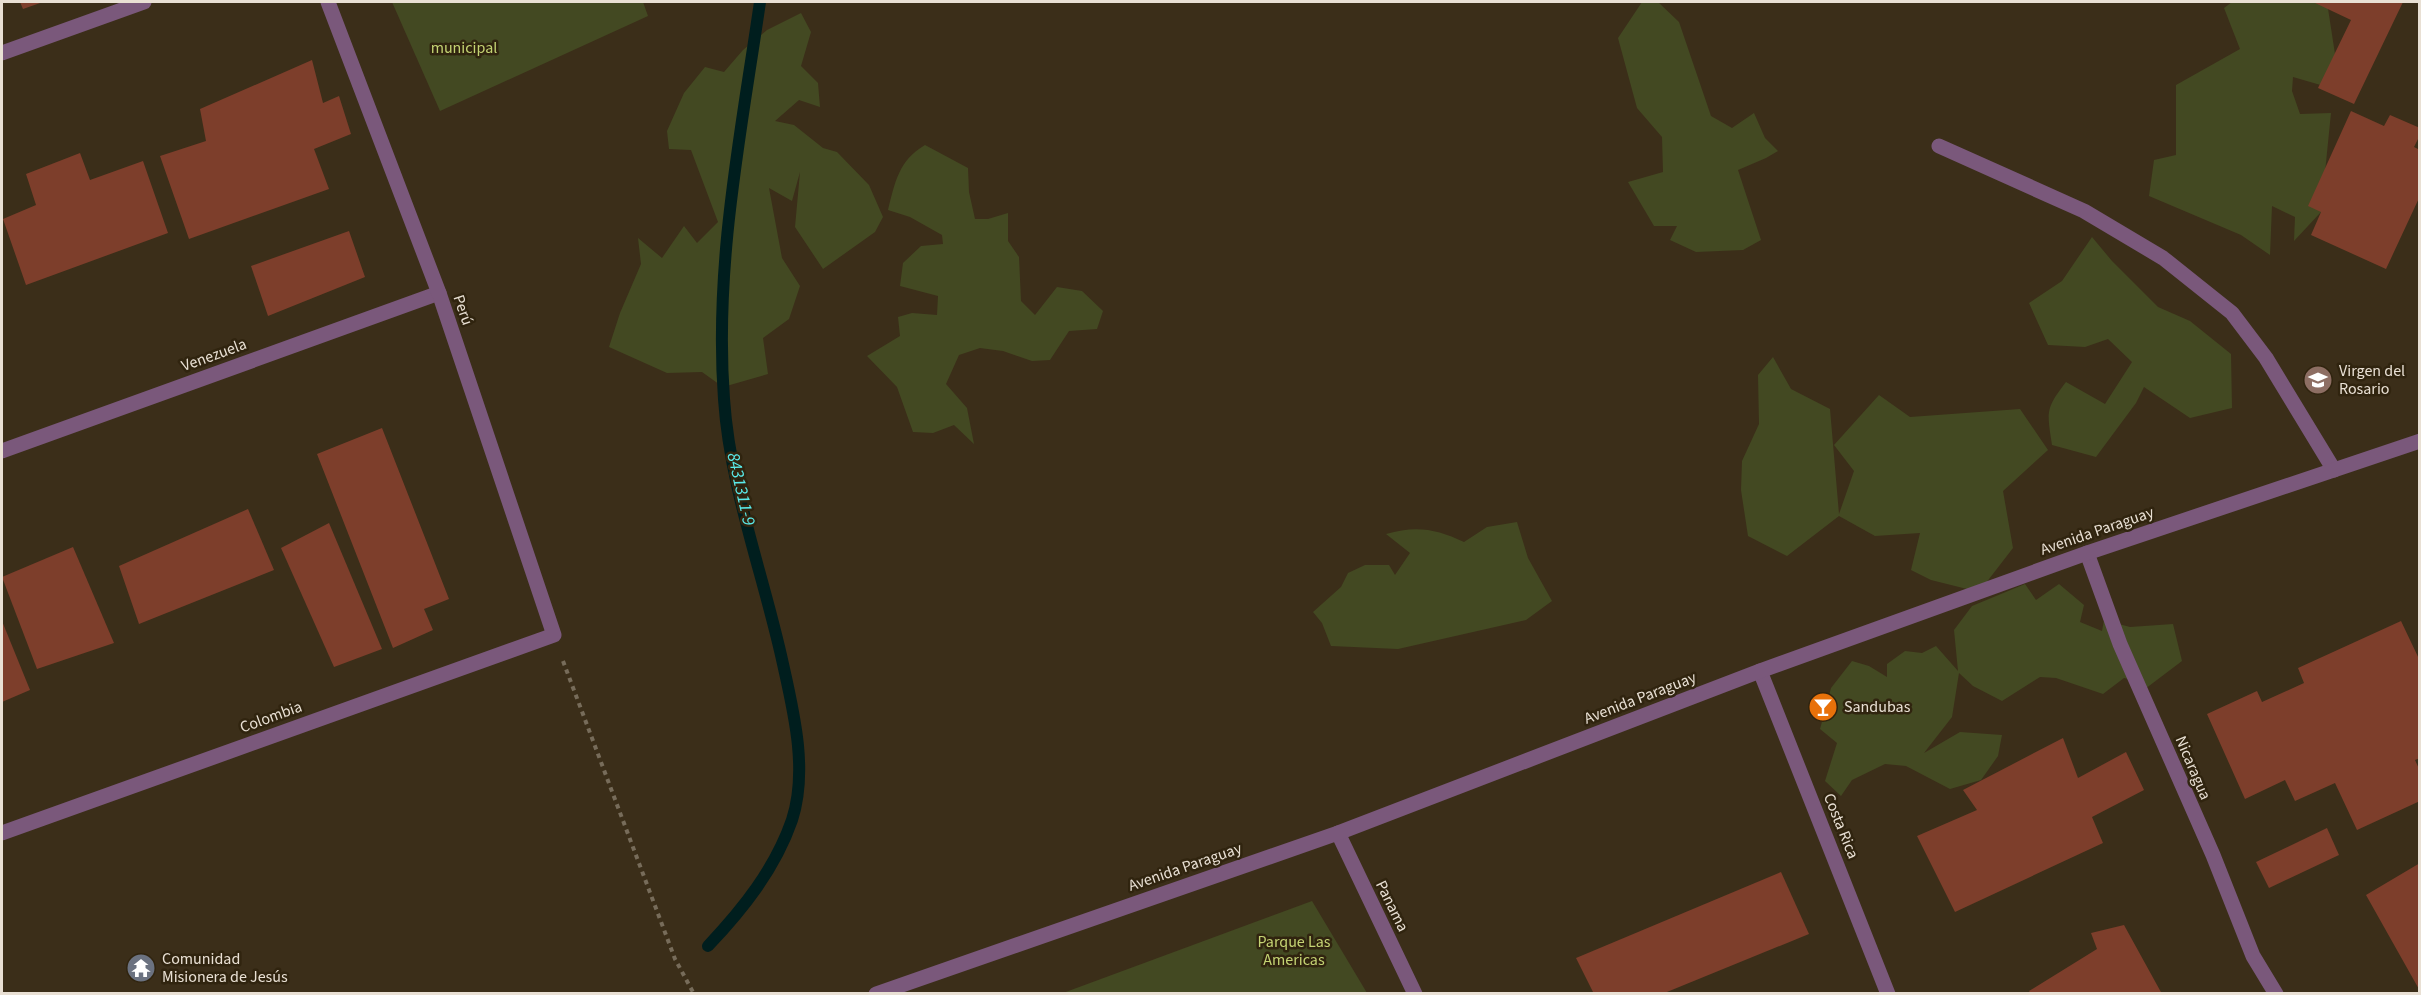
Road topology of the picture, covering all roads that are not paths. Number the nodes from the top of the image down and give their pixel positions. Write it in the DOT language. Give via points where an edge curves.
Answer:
graph roads {
  1 [pos="144,2"];
  2 [pos="328,2"];
  3 [pos="2,53"];
  4 [pos="1939,146"];
  5 [pos="439,293"];
  6 [pos="2418,447"];
  7 [pos="2,451"];
  8 [pos="2334,470"];
  9 [pos="2087,553"];
  10 [pos="554,635"];
  11 [pos="1760,671"];
  12 [pos="2,833"];
  13 [pos="1338,833"];
  14 [pos="876,993"];
  15 [pos="1415,993"];
  16 [pos="1888,993"];
  17 [pos="2276,993"];
  1 -- 3 [label="street"];
  2 -- 5 [label="street, Perú"];
  4 -- 8 [label="street" via="2084,211 2163,258 2232,313 2266,358"];
  5 -- 7 [label="street, Venezuela"];
  5 -- 10 [label="street, Perú"];
  6 -- 8 [label="street, Avenida Paraguay"];
  8 -- 9 [label="street, Avenida Paraguay"];
  9 -- 11 [label="street, Avenida Paraguay"];
  9 -- 17 [label="street, Nicaragua" via="2120,644 2253,956"];
  10 -- 12 [label="street, Colombia"];
  11 -- 13 [label="street, Avenida Paraguay"];
  11 -- 16 [label="street, Costa Rica"];
  13 -- 14 [label="street, Avenida Paraguay"];
  13 -- 15 [label="street, Panama"];
}
